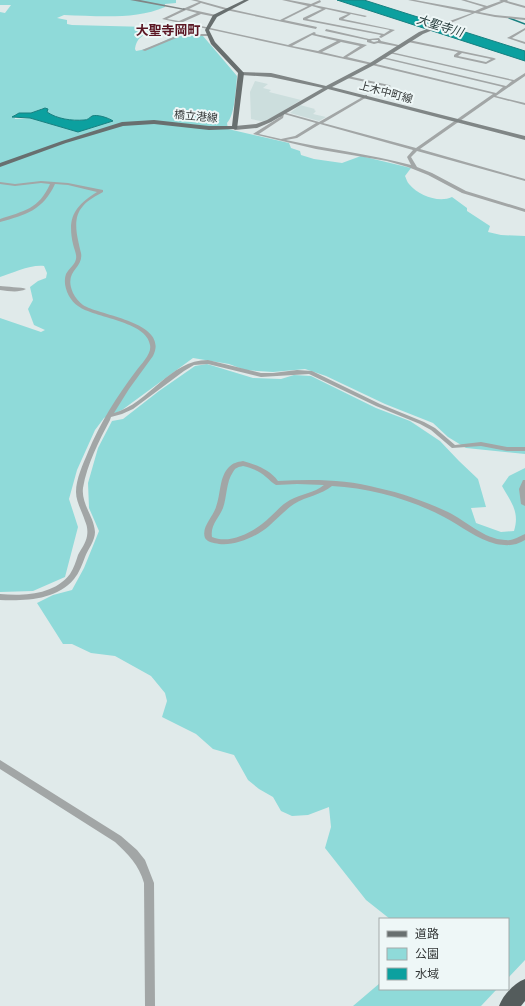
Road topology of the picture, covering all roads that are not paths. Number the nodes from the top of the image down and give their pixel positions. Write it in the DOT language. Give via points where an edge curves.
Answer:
graph roads {
  1 [pos="132,0"];
  2 [pos="193,0"];
  3 [pos="247,0"];
  4 [pos="285,0"];
  5 [pos="410,0"];
  6 [pos="463,0"];
  7 [pos="503,0"];
  8 [pos="320,1"];
  9 [pos="200,2"];
  10 [pos="312,5"];
  11 [pos="486,7"];
  12 [pos="525,7"];
  13 [pos="326,8"];
  14 [pos="184,9"];
  15 [pos="226,10"];
  16 [pos="473,12"];
  17 [pos="200,13"];
  18 [pos="351,13"];
  19 [pos="215,16"];
  20 [pos="365,16"];
  21 [pos="525,19"];
  22 [pos="280,21"];
  23 [pos="179,22"];
  24 [pos="448,23"];
  25 [pos="330,24"];
  26 [pos="207,28"];
  27 [pos="321,29"];
  28 [pos="525,29"];
  29 [pos="312,34"];
  30 [pos="208,35"];
  31 [pos="384,36"];
  32 [pos="340,40"];
  33 [pos="378,40"];
  34 [pos="370,41"];
  35 [pos="409,41"];
  36 [pos="525,44"];
  37 [pos="289,46"];
  38 [pos="364,46"];
  39 [pos="401,46"];
  40 [pos="144,50"];
  41 [pos="461,52"];
  42 [pos="318,53"];
  43 [pos="391,53"];
  44 [pos="343,58"];
  45 [pos="383,58"];
  46 [pos="372,64"];
  47 [pos="241,73"];
  48 [pos="525,74"];
  49 [pos="348,76"];
  50 [pos="515,81"];
  51 [pos="389,86"];
  52 [pos="328,87"];
  53 [pos="506,87"];
  54 [pos="495,95"];
  55 [pos="366,96"];
  56 [pos="525,104"];
  57 [pos="283,113"];
  58 [pos="457,121"];
  59 [pos="320,123"];
  60 [pos="235,128"];
  61 [pos="525,138"];
  62 [pos="282,140"];
  63 [pos="416,150"];
  64 [pos="0,165"];
  65 [pos="415,168"];
  66 [pos="525,180"];
  67 [pos="0,183"];
  68 [pos="53,183"];
  69 [pos="525,212"];
  70 [pos="0,221"];
  71 [pos="0,288"];
  72 [pos="23,289"];
  73 [pos="109,416"];
  74 [pos="525,449"];
  75 [pos="525,482"];
  76 [pos="330,484"];
  77 [pos="525,504"];
  78 [pos="525,537"];
  79 [pos="0,597"];
  80 [pos="0,764"];
  81 [pos="525,988"];
  82 [pos="150,1006"];
  83 [pos="508,1006"];
  1 -- 14 [label="street"];
  2 -- 9 [label="street"];
  3 -- 15 [label="main road"];
  4 -- 10 [label="street"];
  5 -- 16 [label="street"];
  6 -- 11 [label="street"];
  7 -- 11 [label="street"];
  7 -- 12 [label="street"];
  8 -- 10 [label="street"];
  9 -- 14 [label="street"];
  9 -- 15 [label="street"];
  10 -- 13 [label="street"];
  10 -- 22 [label="street"];
  11 -- 16 [label="street"];
  13 -- 18 [label="street"];
  13 -- 25 [label="street" via="304,19"];
  14 -- 17 [label="street"];
  14 -- 23 [label="street" via="164,19"];
  15 -- 19 [label="main road"];
  15 -- 22 [label="street"];
  16 -- 21 [label="street"];
  16 -- 24 [label="street"];
  17 -- 19 [label="street"];
  17 -- 23 [label="street"];
  18 -- 20 [label="street"];
  18 -- 31 [label="street" via="340,19 393,30"];
  19 -- 26 [label="main road"];
  22 -- 27 [label="street"];
  23 -- 26 [label="street"];
  24 -- 35 [label="street"];
  25 -- 27 [label="street"];
  25 -- 31 [label="street"];
  26 -- 30 [label="main road"];
  26 -- 37 [label="street"];
  27 -- 29 [label="street"];
  27 -- 34 [label="street"];
  28 -- 36 [label="street" via="509,38"];
  29 -- 32 [label="street"];
  29 -- 37 [label="street"];
  30 -- 40 [label="street" via="178,35"];
  30 -- 47 [label="main road"];
  31 -- 33 [label="street"];
  32 -- 38 [label="street"];
  32 -- 42 [label="street"];
  33 -- 34 [label="street"];
  33 -- 39 [label="street"];
  34 -- 38 [label="street"];
  35 -- 39 [label="street"];
  35 -- 41 [label="street"];
  37 -- 42 [label="street"];
  38 -- 44 [label="street"];
  39 -- 43 [label="street"];
  41 -- 41 [label="street" via="474,55 494,59 486,63 455,56"];
  42 -- 44 [label="street"];
  43 -- 45 [label="street"];
  43 -- 50 [label="street"];
  44 -- 46 [label="street"];
  45 -- 46 [label="street"];
  45 -- 53 [label="street"];
  46 -- 49 [label="street"];
  46 -- 54 [label="street"];
  47 -- 52 [label="street, 上木中町線" via="280,76"];
  47 -- 60 [label="main road, 橋立港線"];
  48 -- 50 [label="street"];
  49 -- 51 [label="street"];
  49 -- 52 [label="street"];
  50 -- 53 [label="street"];
  52 -- 55 [label="street, 上木中町線"];
  52 -- 57 [label="street"];
  53 -- 54 [label="street"];
  54 -- 56 [label="street"];
  54 -- 58 [label="street"];
  55 -- 58 [label="street, 上木中町線"];
  55 -- 59 [label="street"];
  57 -- 59 [label="street"];
  57 -- 60 [label="street" via="261,125"];
  57 -- 62 [label="street" via="282,117 255,134"];
  58 -- 61 [label="street, 上木中町線"];
  58 -- 63 [label="street"];
  59 -- 62 [label="street" via="296,137"];
  59 -- 63 [label="street"];
  60 -- 64 [label="main road, 橋立港線" via="154,122 122,124"];
  62 -- 65 [label="street" via="387,160"];
  63 -- 65 [label="street" via="409,157"];
  63 -- 66 [label="street"];
  65 -- 69 [label="street" via="464,192"];
  67 -- 68 [label="street"];
  68 -- 70 [label="street" via="46,199 36,208"];
  68 -- 73 [label="street" via="102,191 77,208 73,219 79,258 68,280 74,299 91,311 136,326 146,332 153,344 148,359"];
  71 -- 72 [label="street"];
  73 -- 74 [label="street" via="124,412 191,364 207,362 261,376 310,372 422,423 454,447 481,444 507,449"];
  73 -- 79 [label="street" via="89,455 80,488 81,504 88,518 91,536 74,574 59,588 48,592 30,596"];
  75 -- 77 [label="street" via="522,489"];
  76 -- 76 [label="street" via="276,484 270,475 262,470 246,463 235,464 228,470 219,509 208,529 209,538 224,543 251,533 264,526 292,502 324,490"];
  76 -- 78 [label="street" via="377,489 446,515 495,541 508,544"];
  80 -- 82 [label="street" via="118,839 135,853 142,863 148,883"];
  81 -- 83 [label="highway"];
}
